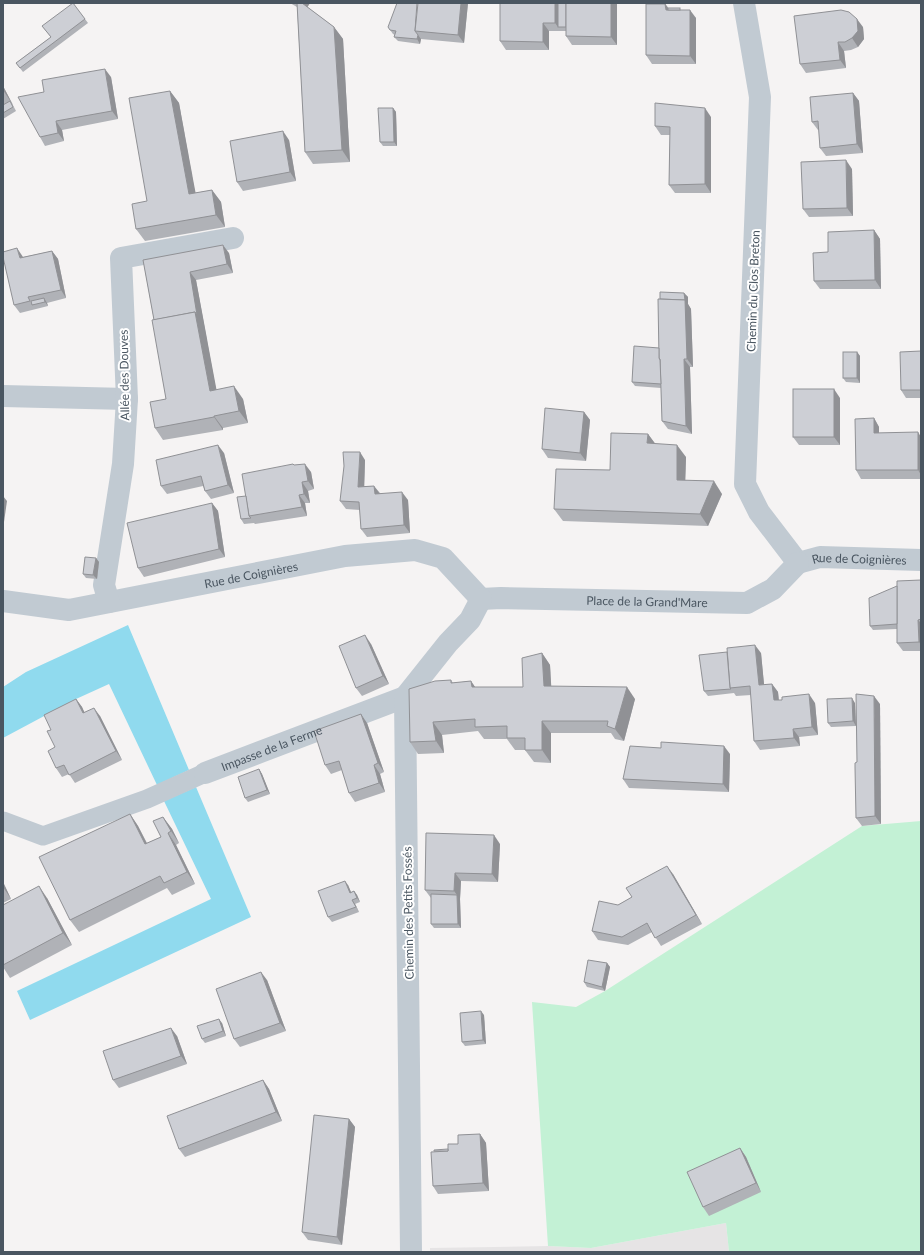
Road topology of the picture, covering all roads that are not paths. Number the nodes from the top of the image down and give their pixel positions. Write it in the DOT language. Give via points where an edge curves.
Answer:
graph roads {
  1 [pos="744,3"];
  2 [pos="233,238"];
  3 [pos="3,396"];
  4 [pos="127,400"];
  5 [pos="921,560"];
  6 [pos="798,563"];
  7 [pos="481,599"];
  8 [pos="3,601"];
  9 [pos="109,602"];
  10 [pos="406,697"];
  11 [pos="205,773"];
  12 [pos="3,822"];
  13 [pos="411,1252"];
  1 -- 6 [label="street, Chemin du Clos Breton" via="760,97 745,484 759,512"];
  2 -- 4 [label="street, Allée des Douves" via="121,258"];
  3 -- 4 [label="street"];
  4 -- 9 [label="street, Allée des Douves" via="123,464 104,585"];
  5 -- 6 [label="street, Rue de Coignières" via="820,557"];
  6 -- 7 [label="street, Place de la Grand'Mare" via="773,589 747,603"];
  7 -- 9 [label="street, Rue de Coignières" via="443,558 415,550 345,556"];
  7 -- 10 [label="street" via="470,620 448,643"];
  8 -- 9 [label="street, Rue de Coignières" via="69,610"];
  10 -- 11 [label="street, Impasse de la Ferme"];
  10 -- 13 [label="street, Chemin des Petits Fossés"];
  11 -- 12 [label="lane" via="148,799 43,836"];
}
